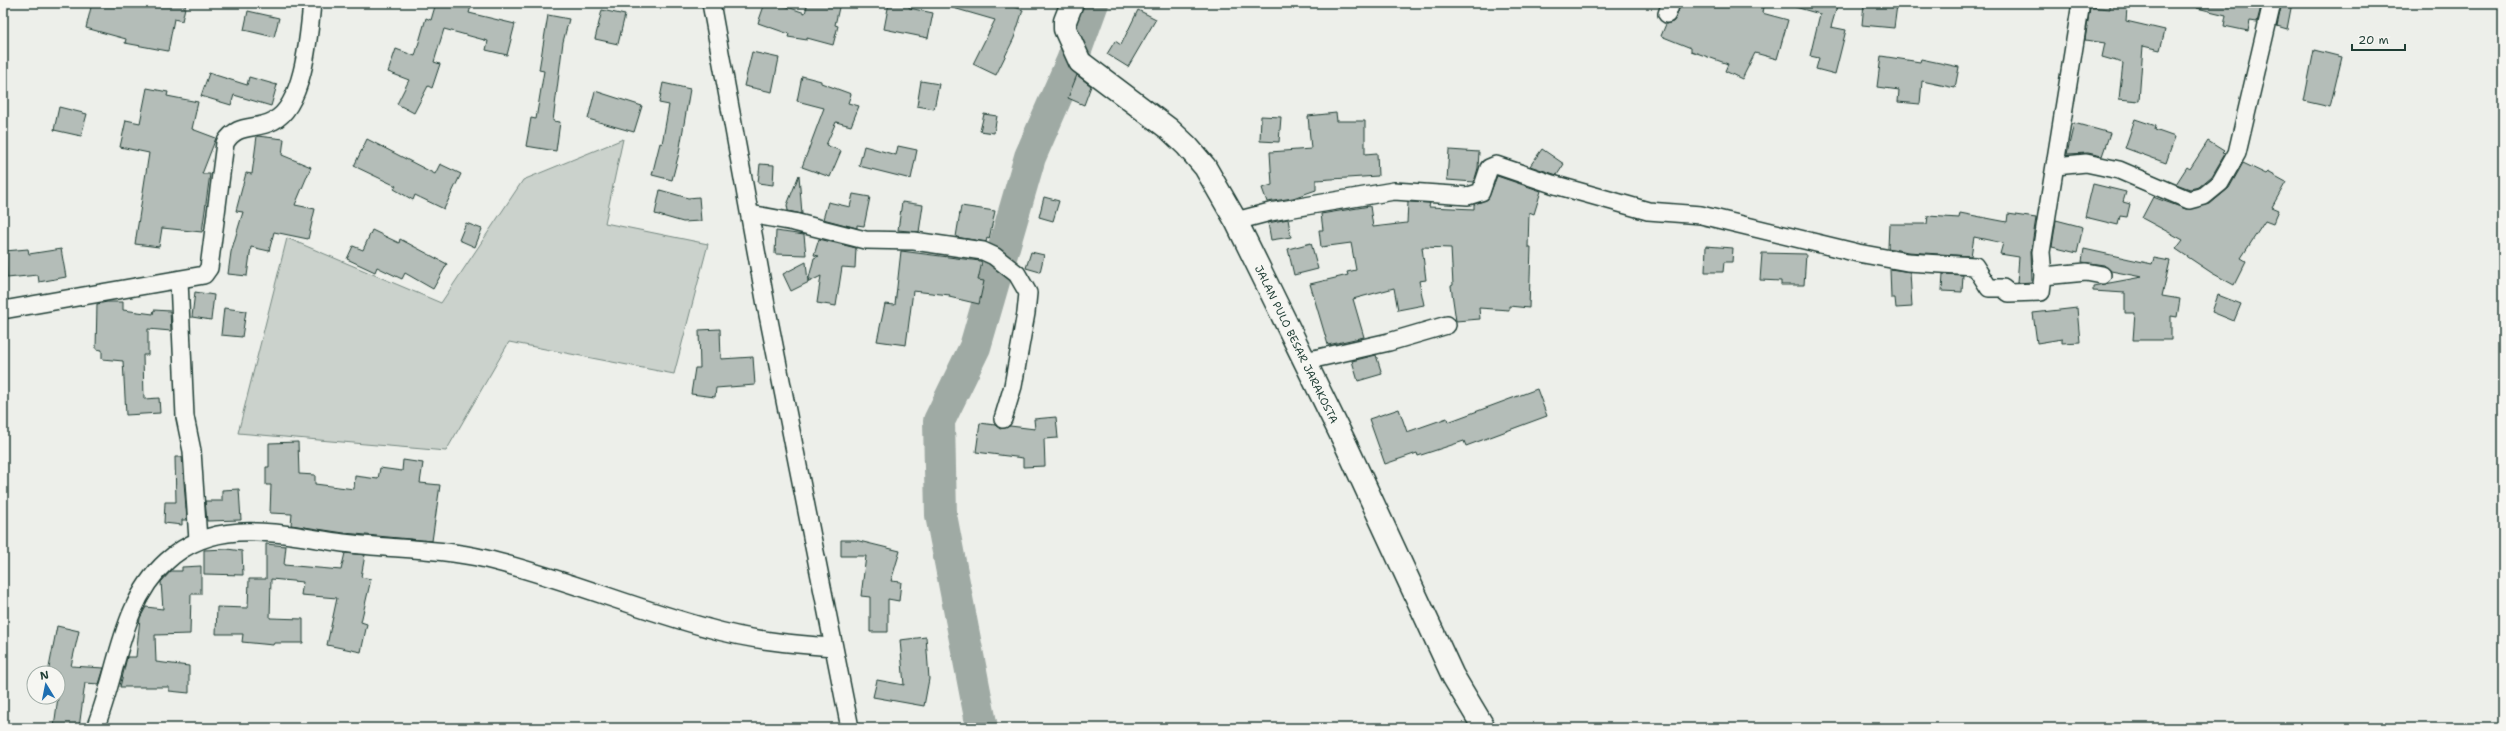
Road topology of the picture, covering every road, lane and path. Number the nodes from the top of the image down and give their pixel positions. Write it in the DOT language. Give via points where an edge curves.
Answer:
graph roads {
  1 [pos="312,3"];
  2 [pos="711,3"];
  3 [pos="1072,3"];
  4 [pos="2081,3"];
  5 [pos="2272,3"];
  6 [pos="2056,166"];
  7 [pos="750,214"];
  8 [pos="1236,220"];
  9 [pos="2102,275"];
  10 [pos="2043,276"];
  11 [pos="179,280"];
  12 [pos="3,310"];
  13 [pos="1447,325"];
  14 [pos="1306,360"];
  15 [pos="1003,419"];
  16 [pos="198,540"];
  17 [pos="833,647"];
  18 [pos="95,728"];
  19 [pos="850,728"];
  20 [pos="1484,728"];
  1 -- 11 [label="street" via="307,57 289,105 281,116 272,122 240,129 231,134 226,143 209,268 204,275"];
  2 -- 7 [label="street"];
  3 -- 8 [label="street, JALAN PULO BESAR JARAKOSTA" via="1065,24 1080,62 1188,146 1205,167"];
  4 -- 6 [label="street"];
  5 -- 6 [label="street" via="2237,153 2220,183 2204,196 2189,200 2142,179 2092,163"];
  6 -- 10 [label="street" via="2041,252"];
  7 -- 15 [label="street" via="800,223 865,240 914,241 983,251 994,256 1017,274 1028,293 1013,386"];
  7 -- 17 [label="street"];
  8 -- 10 [label="street" via="1394,191 1468,196 1481,192 1489,168 1496,165 1648,211 1701,215 1906,262 1975,266 1989,288 2003,288 2009,293 2041,292"];
  8 -- 14 [label="street, JALAN PULO BESAR JARAKOSTA"];
  9 -- 10 [label="street" via="2086,272"];
  11 -- 12 [label="street"];
  11 -- 16 [label="street" via="185,417 192,451"];
  13 -- 14 [label="street" via="1389,342"];
  14 -- 20 [label="street, JALAN PULO BESAR JARAKOSTA" via="1453,676"];
  16 -- 17 [label="street" via="215,534 256,531 356,545 442,550 580,586 708,628 777,642"];
  16 -- 18 [label="street" via="168,560 153,576 139,599 122,639"];
  17 -- 19 [label="street"];
}
